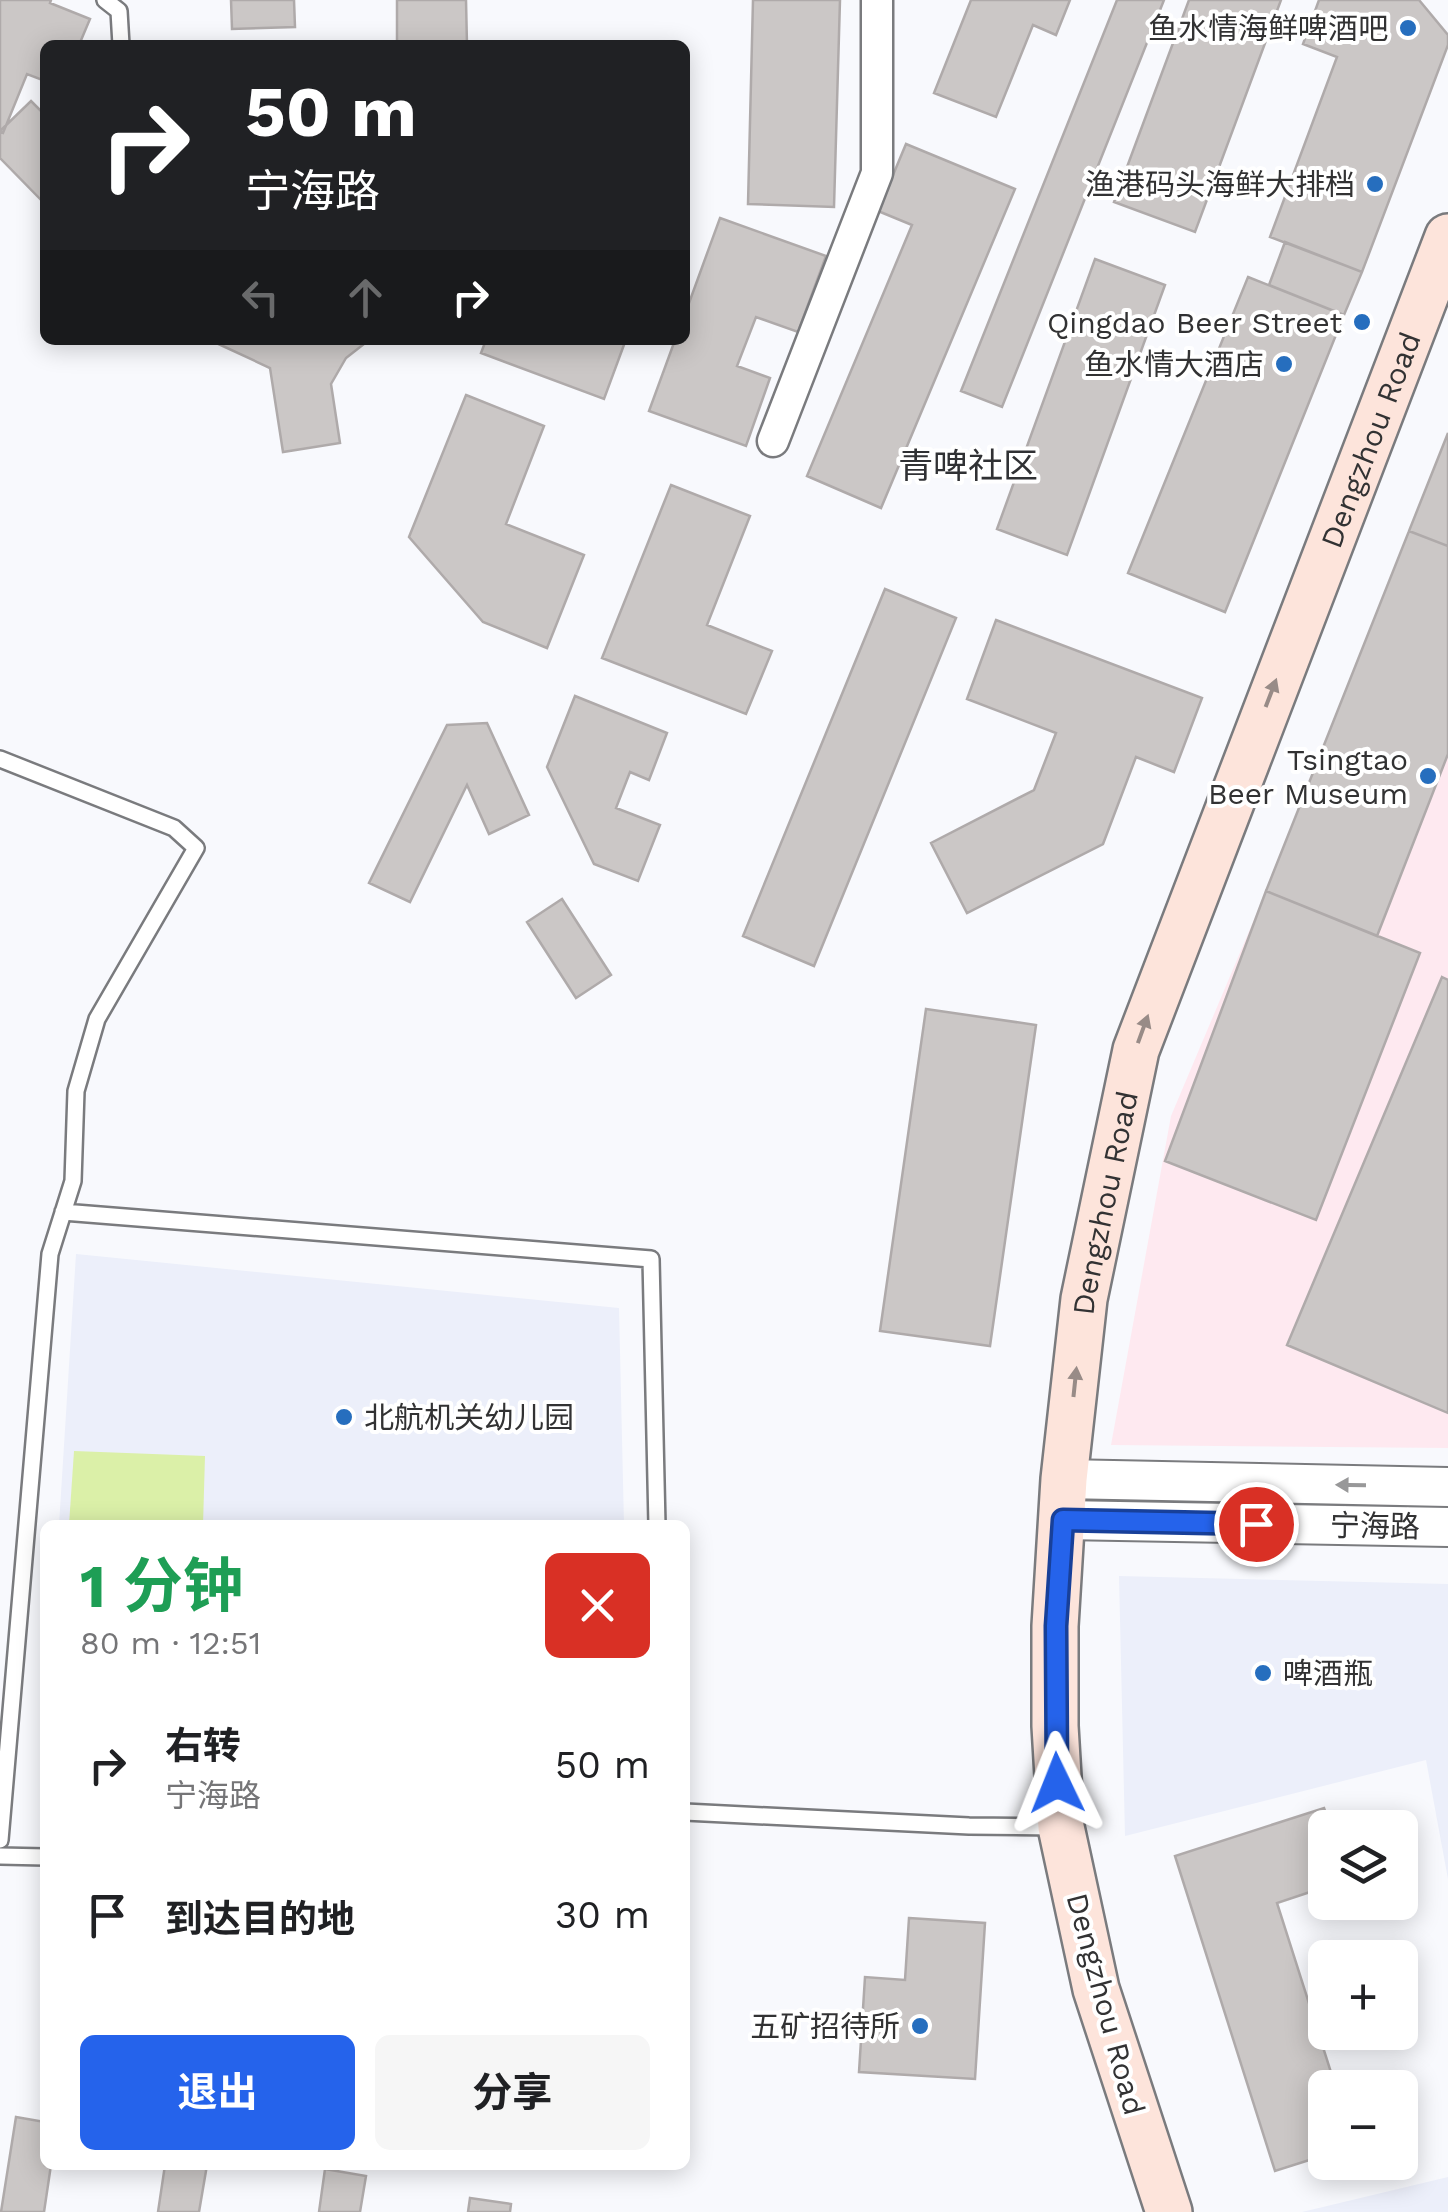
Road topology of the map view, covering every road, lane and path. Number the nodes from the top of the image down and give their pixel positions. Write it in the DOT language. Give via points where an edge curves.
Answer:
graph roads {
  1 [pos="105,0"];
  2 [pos="877,0"];
  3 [pos="120,40"];
  4 [pos="1448,237"];
  5 [pos="773,440"];
  6 [pos="0,759"];
  7 [pos="63,1212"];
  8 [pos="1448,1487"];
  9 [pos="1064,1500"];
  10 [pos="657,1520"];
  11 [pos="1448,1527"];
  12 [pos="690,1812"];
  13 [pos="1061,1827"];
  14 [pos="0,1840"];
  15 [pos="0,1856"];
  16 [pos="40,1856"];
  17 [pos="1169,2212"];
  1 -- 3 [label="lane" via="119,11"];
  2 -- 5 [label="street" via="877,173"];
  9 -- 4 [label="main road, Dengzhou Road, one-way" via="1084,1299 1136,1050"];
  6 -- 7 [label="lane" via="174,828 196,848 98,1019 76,1092 74,1181"];
  7 -- 10 [label="lane" via="651,1260"];
  7 -- 14 [label="lane" via="50,1254"];
  8 -- 9 [label="street, 宁海路, one-way"];
  9 -- 11 [label="street, 宁海路"];
  9 -- 13 [label="main road, Dengzhou Road" via="1055,1642"];
  12 -- 13 [label="lane"];
  13 -- 17 [label="main road, Dengzhou Road" via="1096,1989"];
  15 -- 16 [label="lane"];
}
